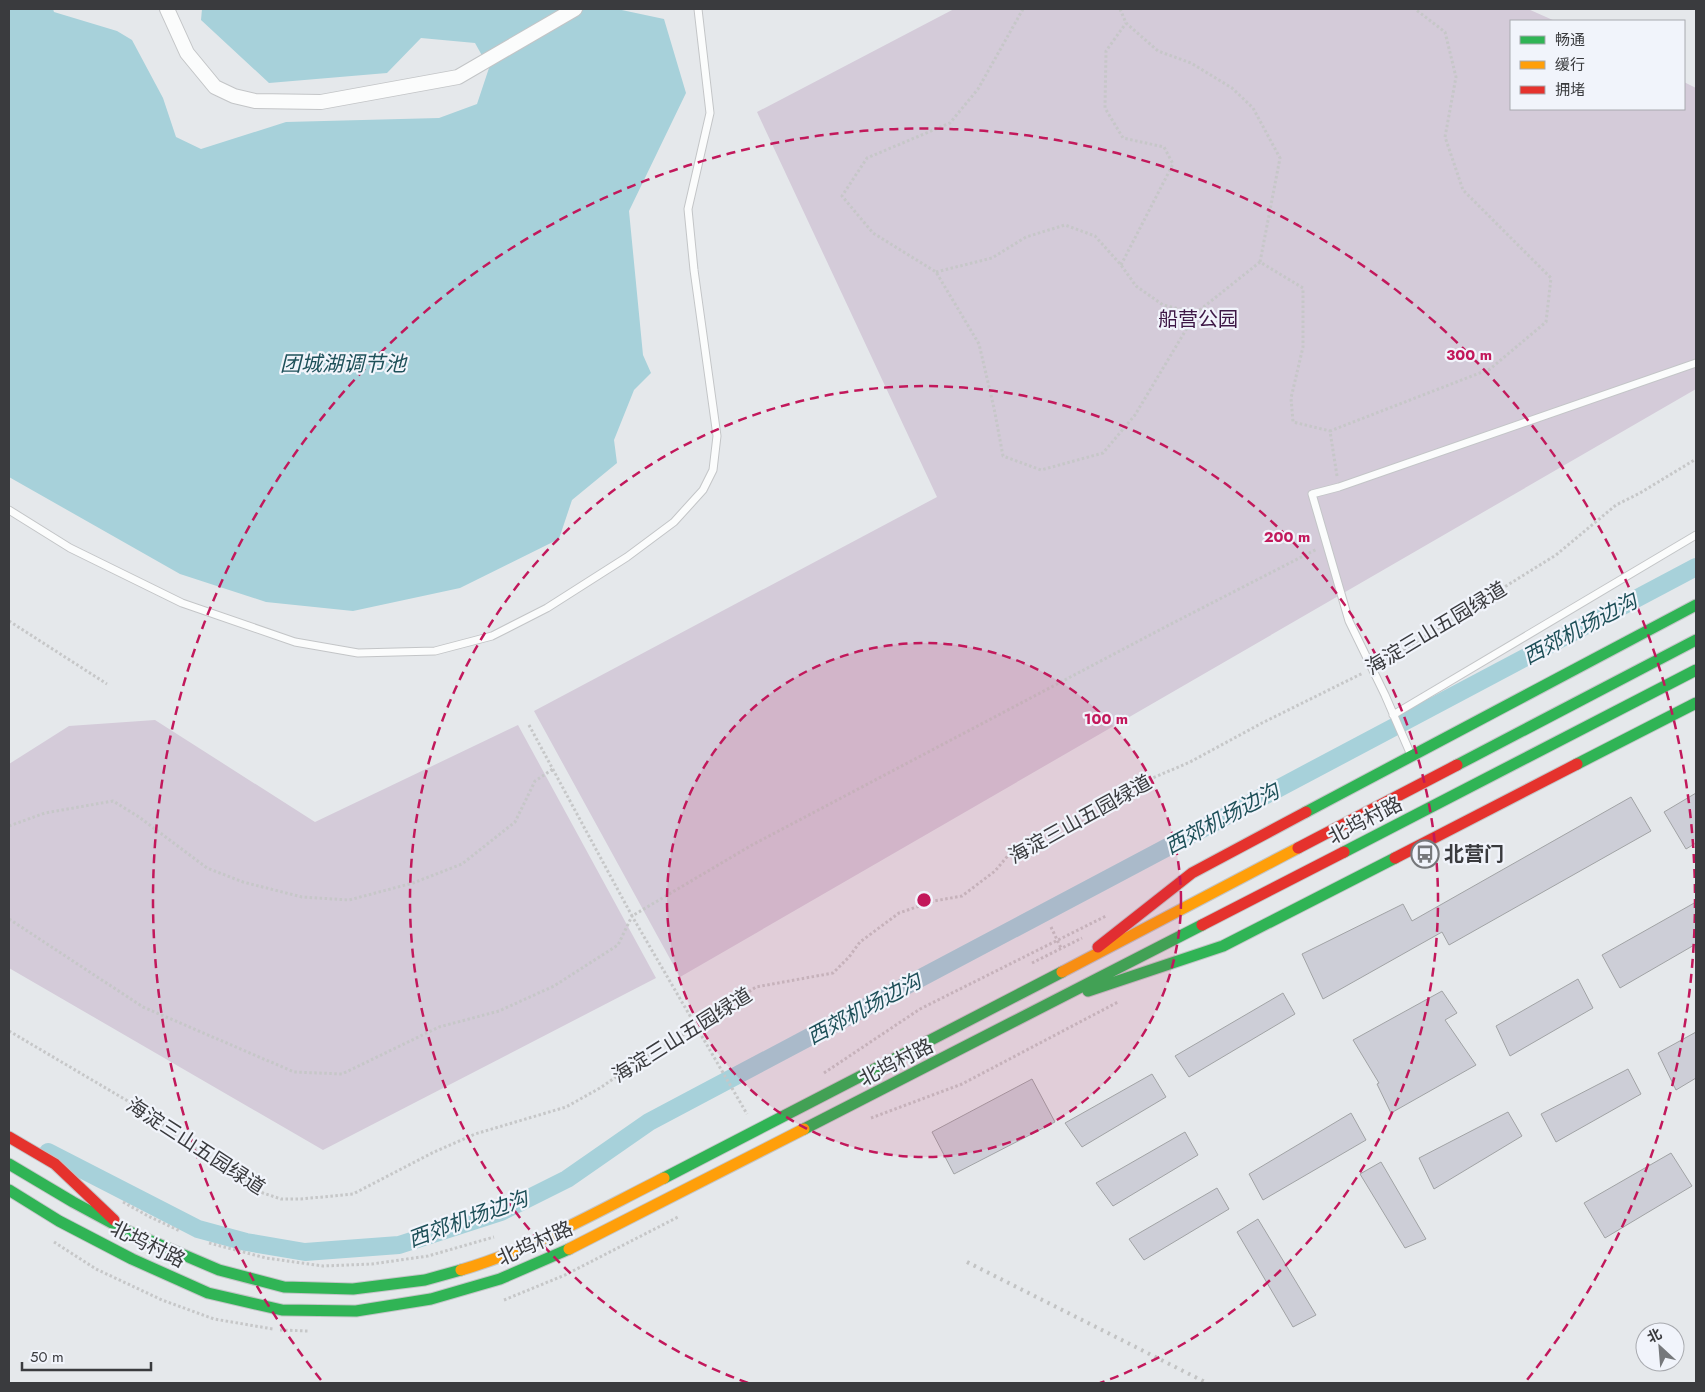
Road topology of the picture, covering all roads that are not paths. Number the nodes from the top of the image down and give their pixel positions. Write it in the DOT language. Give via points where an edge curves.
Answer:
graph roads {
  1 [pos="167,9"];
  2 [pos="575,9"];
  3 [pos="698,9"];
  4 [pos="1696,363"];
  5 [pos="9,510"];
  6 [pos="1696,535"];
  7 [pos="1696,605"];
  8 [pos="1696,640"];
  9 [pos="1696,670"];
  10 [pos="1696,703"];
  11 [pos="1394,716"];
  12 [pos="1411,756"];
  13 [pos="1073,966"];
  14 [pos="1050,1003"];
  15 [pos="9,1137"];
  16 [pos="9,1164"];
  17 [pos="9,1190"];
  18 [pos="123,1229"];
  1 -- 2 [label="street" via="187,53 216,87 234,96 255,100 321,102 458,77"];
  3 -- 5 [label="lane" via="710,113 688,209 716,445 712,470 703,490 674,522 627,557 547,608 492,636 435,651 358,653 295,642 182,603 70,548"];
  4 -- 11 [label="lane" via="1312,494 1349,620"];
  6 -- 11 [label="lane"];
  7 -- 12 [label="main road, 北坞村路"];
  8 -- 13 [label="main road, 北坞村路"];
  9 -- 14 [label="main road, 北坞村路"];
  10 -- 14 [label="main road, 北坞村路" via="1224,946"];
  11 -- 12 [label="lane"];
  12 -- 13 [label="main road, 北坞村路" via="1192,873"];
  13 -- 18 [label="main road, 北坞村路" via="548,1237 491,1261 425,1280 353,1289 284,1287 219,1270"];
  14 -- 17 [label="main road, 北坞村路" via="557,1255 500,1279 431,1299 356,1311 282,1310 208,1293 132,1259"];
  15 -- 18 [label="main road, 北坞村路" via="55,1164"];
  16 -- 18 [label="main road, 北坞村路"];
}
